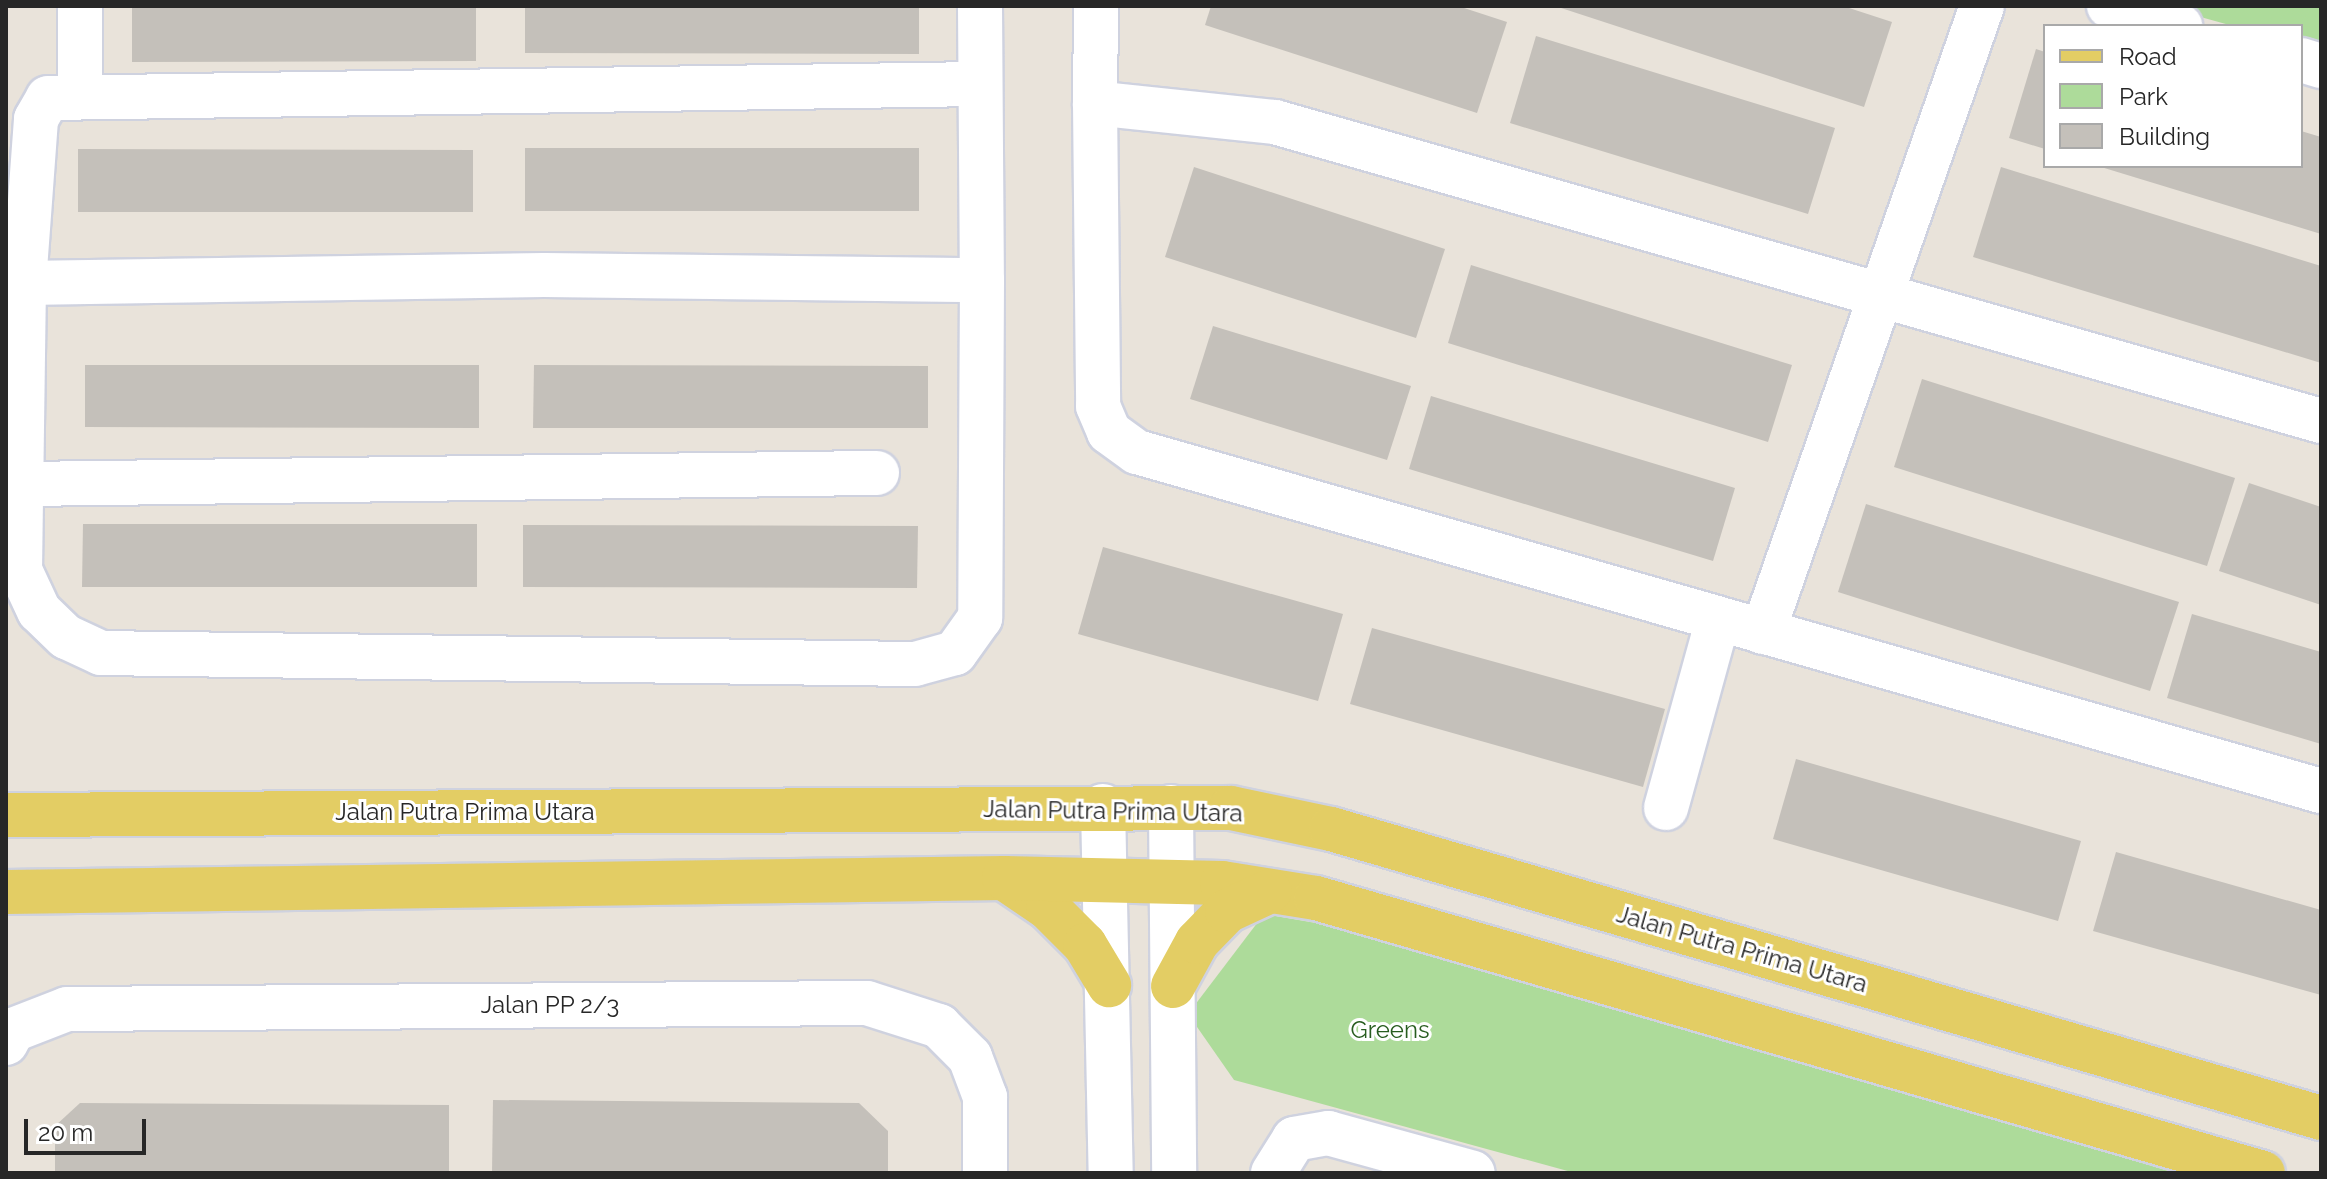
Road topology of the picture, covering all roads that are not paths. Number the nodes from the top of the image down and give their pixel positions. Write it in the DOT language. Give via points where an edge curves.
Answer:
graph roads {
  1 [pos="80,6"];
  2 [pos="980,6"];
  3 [pos="1096,6"];
  4 [pos="1982,6"];
  5 [pos="2109,6"];
  6 [pos="2173,24"];
  7 [pos="980,84"];
  8 [pos="80,97"];
  9 [pos="1095,103"];
  10 [pos="982,280"];
  11 [pos="24,283"];
  12 [pos="1881,296"];
  13 [pos="2321,421"];
  14 [pos="877,473"];
  15 [pos="22,484"];
  16 [pos="1718,619"];
  17 [pos="1763,632"];
  18 [pos="2321,791"];
  19 [pos="1103,806"];
  20 [pos="1171,807"];
  21 [pos="1666,808"];
  22 [pos="6,815"];
  23 [pos="1004,878"];
  24 [pos="1105,878"];
  25 [pos="1170,880"];
  26 [pos="1270,891"];
  27 [pos="6,892"];
  28 [pos="1109,985"];
  29 [pos="1173,986"];
  30 [pos="6,1043"];
  31 [pos="2321,1118"];
  32 [pos="985,1173"];
  33 [pos="1111,1173"];
  34 [pos="1174,1173"];
  35 [pos="1273,1173"];
  36 [pos="1473,1173"];
  37 [pos="2263,1173"];
  1 -- 8 [label="street"];
  2 -- 7 [label="street"];
  3 -- 9 [label="street"];
  4 -- 12 [label="street"];
  5 -- 6 [label="street"];
  7 -- 8 [label="street"];
  7 -- 10 [label="street"];
  8 -- 11 [label="street" via="48,98 36,119"];
  9 -- 12 [label="street" via="1275,122"];
  9 -- 16 [label="street" via="1098,406 1109,432 1137,452"];
  10 -- 11 [label="street" via="544,275"];
  10 -- 15 [label="street" via="980,618 955,653 915,664 101,653 66,637 39,611 20,570"];
  11 -- 15 [label="street"];
  12 -- 13 [label="street"];
  12 -- 17 [label="street"];
  14 -- 15 [label="street"];
  16 -- 17 [label="street"];
  16 -- 21 [label="street"];
  17 -- 18 [label="street"];
  19 -- 20 [label="main road, Jalan Putra Prima Utara"];
  19 -- 22 [label="main road, Jalan Putra Prima Utara"];
  19 -- 24 [label="street"];
  20 -- 25 [label="street"];
  20 -- 31 [label="main road, Jalan Putra Prima Utara" via="1231,808 1331,829"];
  23 -- 24 [label="main road"];
  23 -- 27 [label="main road"];
  23 -- 28 [label="main road" via="1066,926"];
  24 -- 25 [label="main road"];
  24 -- 28 [label="street"];
  25 -- 26 [label="main road"];
  25 -- 29 [label="street"];
  26 -- 29 [label="main road" via="1227,911 1197,942"];
  26 -- 37 [label="main road" via="1316,898"];
  28 -- 33 [label="street"];
  29 -- 34 [label="street"];
  30 -- 32 [label="street, Jalan PP 2/3" via="13,1030 67,1009 867,1003 939,1026 970,1057 985,1097"];
  35 -- 36 [label="street" via="1294,1139 1328,1133"];
}
